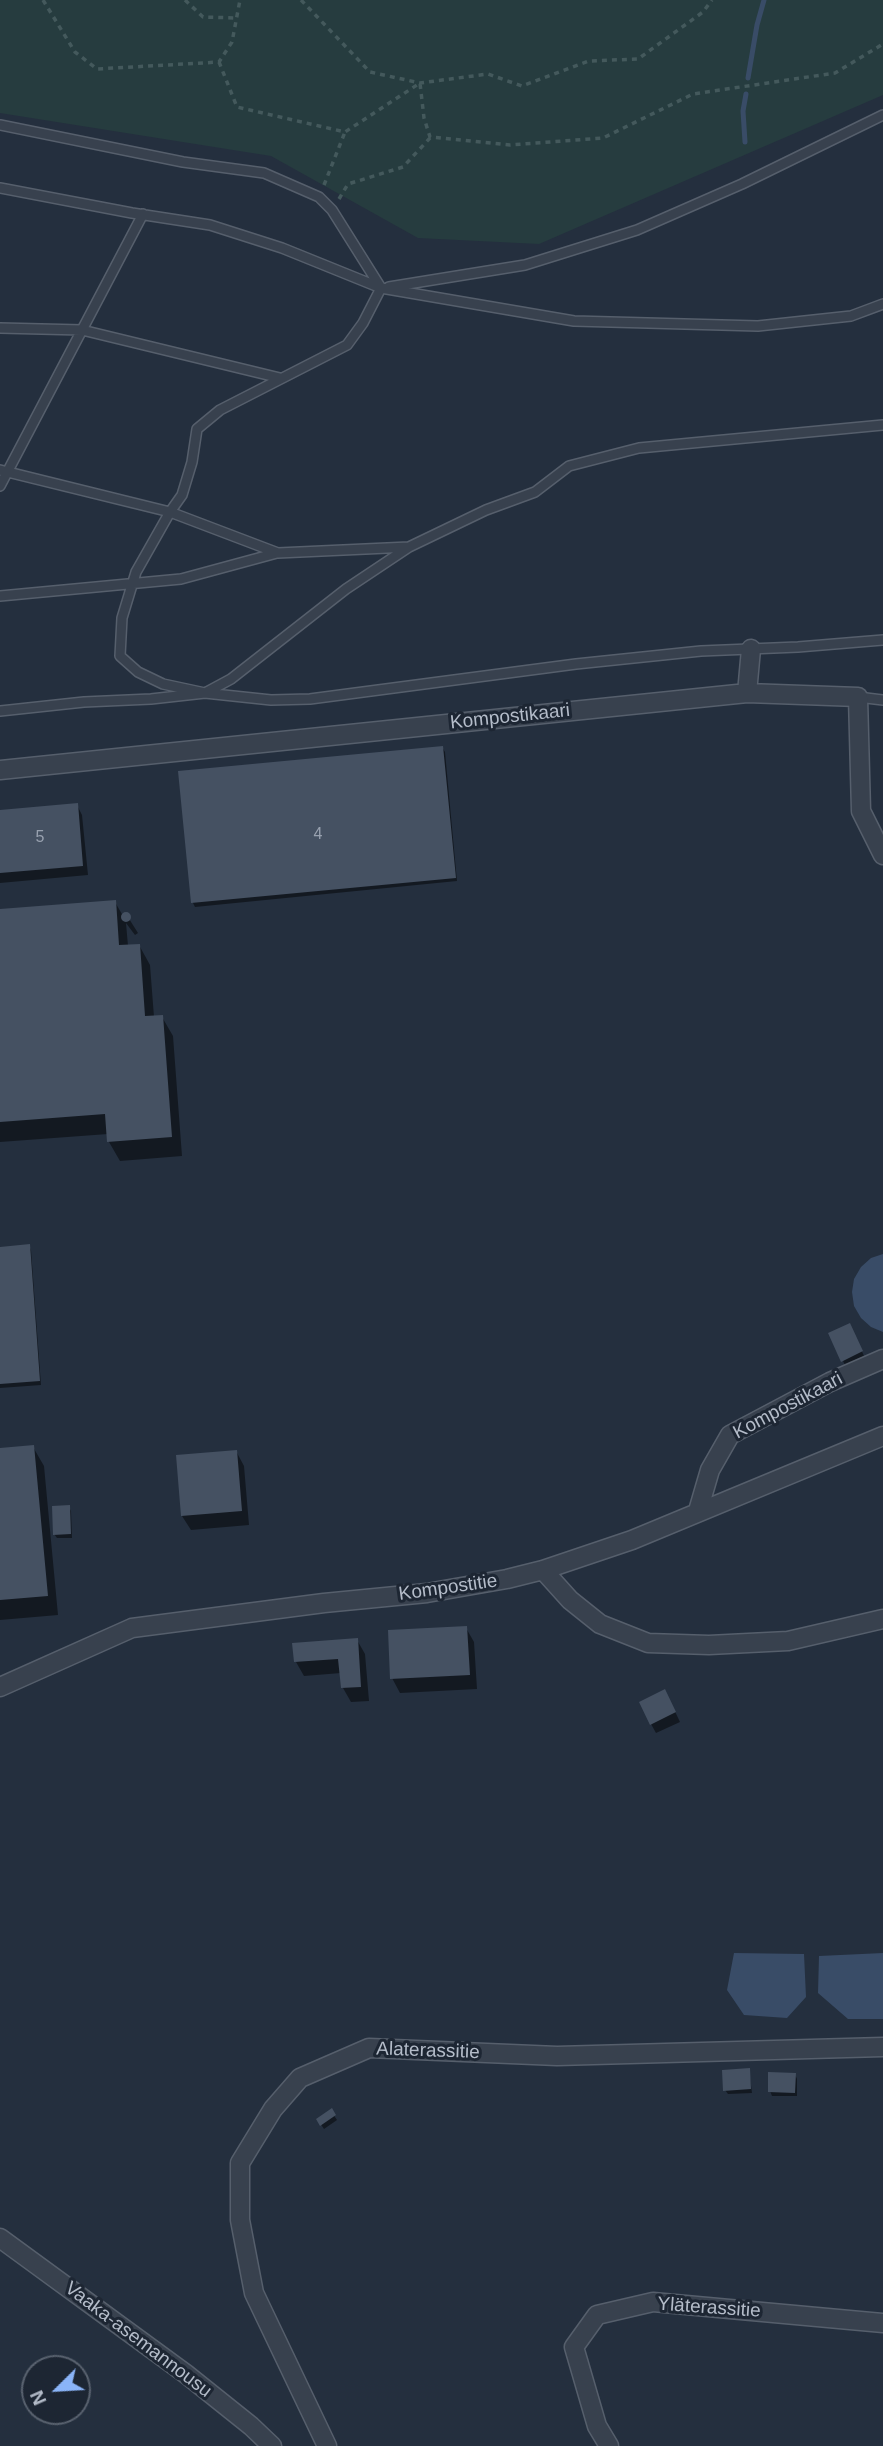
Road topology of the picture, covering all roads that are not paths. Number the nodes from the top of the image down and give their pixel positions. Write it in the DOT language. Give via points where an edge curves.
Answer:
graph roads {
  1 [pos="883,115"];
  2 [pos="0,125"];
  3 [pos="0,188"];
  4 [pos="143,214"];
  5 [pos="381,288"];
  6 [pos="883,304"];
  7 [pos="0,328"];
  8 [pos="82,330"];
  9 [pos="280,378"];
  10 [pos="883,425"];
  11 [pos="4,471"];
  12 [pos="0,486"];
  13 [pos="170,512"];
  14 [pos="409,547"];
  15 [pos="278,553"];
  16 [pos="132,586"];
  17 [pos="0,596"];
  18 [pos="883,640"];
  19 [pos="751,649"];
  20 [pos="205,693"];
  21 [pos="747,693"];
  22 [pos="858,697"];
  23 [pos="883,699"];
  24 [pos="0,711"];
  25 [pos="0,770"];
  26 [pos="883,855"];
  27 [pos="883,1359"];
  28 [pos="883,1436"];
  29 [pos="698,1511"];
  30 [pos="543,1570"];
  31 [pos="883,1619"];
  32 [pos="0,1687"];
  33 [pos="883,2047"];
  34 [pos="0,2238"];
  35 [pos="883,2323"];
  36 [pos="272,2446"];
  37 [pos="327,2446"];
  38 [pos="608,2446"];
  1 -- 5 [label="lane" via="637,230 525,265"];
  2 -- 5 [label="lane" via="183,162 264,173 319,197"];
  3 -- 4 [label="lane"];
  4 -- 5 [label="lane" via="210,225"];
  4 -- 8 [label="lane"];
  5 -- 6 [label="lane" via="574,321 758,326 851,316"];
  5 -- 9 [label="lane" via="347,345"];
  7 -- 8 [label="lane"];
  8 -- 9 [label="lane"];
  8 -- 11 [label="lane"];
  9 -- 13 [label="lane" via="220,410 197,429 182,495"];
  10 -- 14 [label="lane" via="639,448 569,466 535,492"];
  11 -- 12 [label="lane"];
  11 -- 13 [label="lane"];
  13 -- 15 [label="lane"];
  13 -- 16 [label="lane"];
  14 -- 15 [label="lane"];
  14 -- 20 [label="lane" via="346,589 231,679"];
  15 -- 16 [label="lane" via="181,579"];
  16 -- 17 [label="lane"];
  16 -- 20 [label="lane" via="122,618 120,656 163,684"];
  18 -- 19 [label="lane"];
  19 -- 20 [label="lane" via="576,664 310,699"];
  19 -- 21 [label="street"];
  20 -- 24 [label="lane"];
  21 -- 22 [label="street, Kompostikaari"];
  21 -- 25 [label="street, Kompostikaari"];
  22 -- 23 [label="lane"];
  22 -- 26 [label="street" via="861,811"];
  27 -- 29 [label="street, Kompostikaari" via="730,1435 709,1470"];
  28 -- 29 [label="street, Kompostitie"];
  29 -- 30 [label="street, Kompostitie" via="632,1540"];
  30 -- 31 [label="street" via="600,1624 648,1643 788,1641"];
  30 -- 32 [label="street, Kompostitie" via="427,1593 132,1628"];
  33 -- 37 [label="street, Alaterassitie" via="557,2056 369,2048 300,2078 273,2109 240,2163 240,2220 254,2293"];
  34 -- 36 [label="street, Vaaka-asemannousu" via="186,2374"];
  35 -- 38 [label="street, Yläterassitie" via="653,2302 597,2315 574,2347 597,2426"];
}
